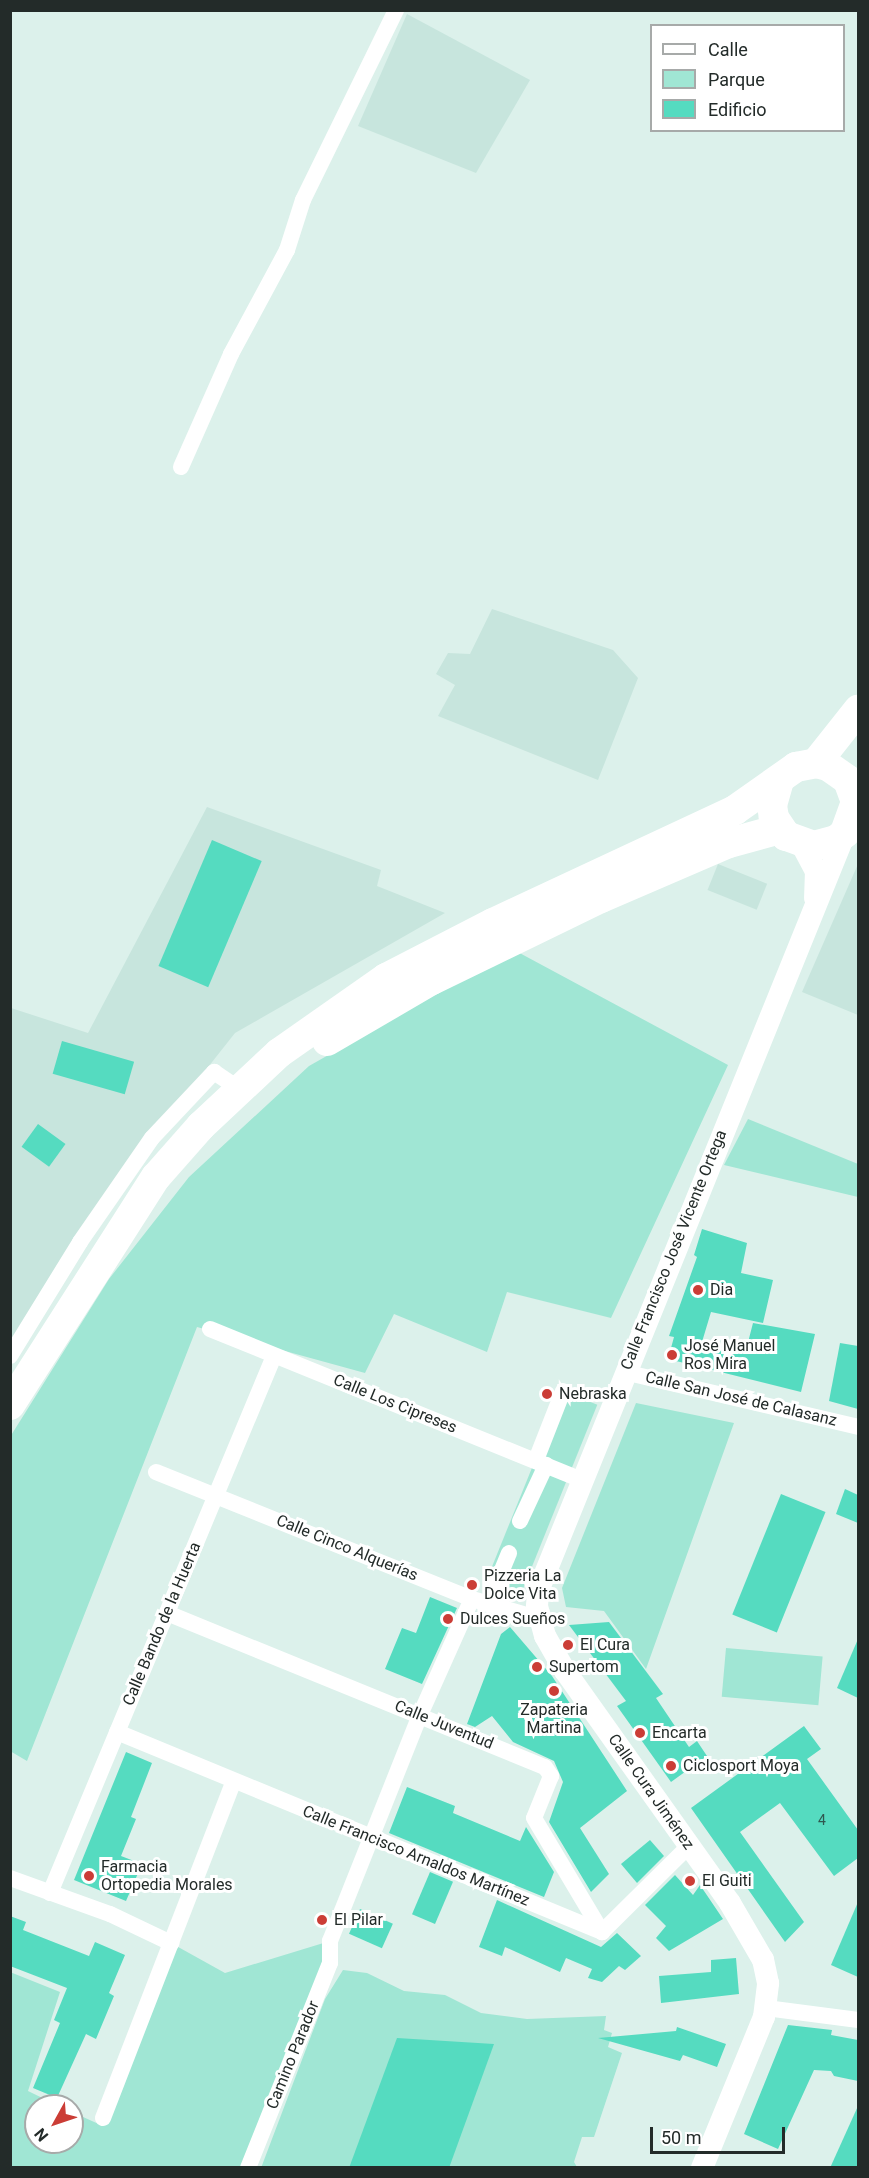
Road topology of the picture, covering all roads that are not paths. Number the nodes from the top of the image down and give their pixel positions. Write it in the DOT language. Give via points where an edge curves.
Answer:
graph roads {
  1 [pos="396,10"];
  2 [pos="181,467"];
  3 [pos="858,710"];
  4 [pos="816,763"];
  5 [pos="779,781"];
  6 [pos="856,787"];
  7 [pos="845,833"];
  8 [pos="791,837"];
  9 [pos="812,917"];
  10 [pos="238,1088"];
  11 [pos="118,1234"];
  12 [pos="210,1329"];
  13 [pos="10,1356"];
  14 [pos="274,1356"];
  15 [pos="624,1372"];
  16 [pos="563,1391"];
  17 [pos="10,1405"];
  18 [pos="858,1427"];
  19 [pos="541,1463"];
  20 [pos="156,1472"];
  21 [pos="581,1480"];
  22 [pos="216,1496"];
  23 [pos="520,1521"];
  24 [pos="509,1553"];
  25 [pos="472,1599"];
  26 [pos="488,1604"];
  27 [pos="167,1613"];
  28 [pos="540,1619"];
  29 [pos="420,1714"];
  30 [pos="117,1732"];
  31 [pos="233,1782"];
  32 [pos="371,1838"];
  33 [pos="689,1846"];
  34 [pos="10,1878"];
  35 [pos="50,1893"];
  36 [pos="602,1932"];
  37 [pos="171,1943"];
  38 [pos="766,2008"];
  39 [pos="858,2020"];
  40 [pos="103,2118"];
  41 [pos="248,2168"];
  42 [pos="702,2168"];
  1 -- 2 [label="street" via="303,201 287,250 231,354"];
  3 -- 4 [label="highway"];
  4 -- 5 [label="highway" via="796,767"];
  4 -- 6 [label="highway" via="839,772"];
  5 -- 8 [label="highway" via="772,805"];
  5 -- 10 [label="highway" via="735,810 493,923 386,978 301,1036"];
  6 -- 7 [label="highway" via="855,813"];
  7 -- 8 [label="highway" via="826,845"];
  7 -- 9 [label="street, Calle Francisco José Vicente Ortega"];
  8 -- 9 [label="street" via="816,871"];
  8 -- 11 [label="highway" via="729,843 658,872 432,980 354,1023 243,1107"];
  9 -- 15 [label="street, Calle Francisco José Vicente Ortega"];
  10 -- 11 [label="highway" via="175,1153"];
  10 -- 13 [label="street" via="214,1072 152,1138 80,1242"];
  11 -- 17 [label="highway"];
  12 -- 14 [label="street, Calle Los Cipreses"];
  14 -- 19 [label="street, Calle Los Cipreses"];
  14 -- 22 [label="street, Calle Bando de la Huerta"];
  15 -- 18 [label="street, Calle San José de Calasanz"];
  15 -- 21 [label="street, Calle Francisco José Vicente Ortega"];
  16 -- 19 [label="street"];
  19 -- 21 [label="street, Calle Los Cipreses"];
  19 -- 23 [label="street"];
  20 -- 22 [label="street, Calle Cinco Alquerías"];
  21 -- 28 [label="street, Calle Francisco José Vicente Ortega" via="542,1578 537,1606"];
  22 -- 25 [label="street, Calle Cinco Alquerías"];
  22 -- 27 [label="street, Calle Bando de la Huerta"];
  24 -- 26 [label="street"];
  25 -- 26 [label="street, Calle Cinco Alquerías"];
  25 -- 29 [label="street, Camino Parador"];
  26 -- 28 [label="street, Calle Cinco Alquerías"];
  27 -- 29 [label="street, Calle Juventud"];
  27 -- 30 [label="street, Calle Bando de la Huerta"];
  28 -- 33 [label="street, Calle Cura Jiménez" via="565,1671"];
  29 -- 32 [label="street, Camino Parador"];
  29 -- 36 [label="street, Calle Juventud" via="546,1767 551,1776 534,1818"];
  30 -- 31 [label="street, Calle Francisco Arnaldos Martínez"];
  30 -- 35 [label="street, Calle Bando de la Huerta"];
  31 -- 32 [label="street, Calle Francisco Arnaldos Martínez"];
  31 -- 37 [label="street"];
  32 -- 36 [label="street, Calle Francisco Arnaldos Martínez"];
  32 -- 41 [label="street, Camino Parador" via="330,1941 330,1963"];
  33 -- 36 [label="street"];
  33 -- 38 [label="street, Calle Cura Jiménez" via="756,1943 768,1983"];
  34 -- 35 [label="street"];
  35 -- 37 [label="street" via="110,1914"];
  37 -- 40 [label="street"];
  38 -- 39 [label="street"];
  38 -- 42 [label="street, Calle Cura Jiménez"];
}
